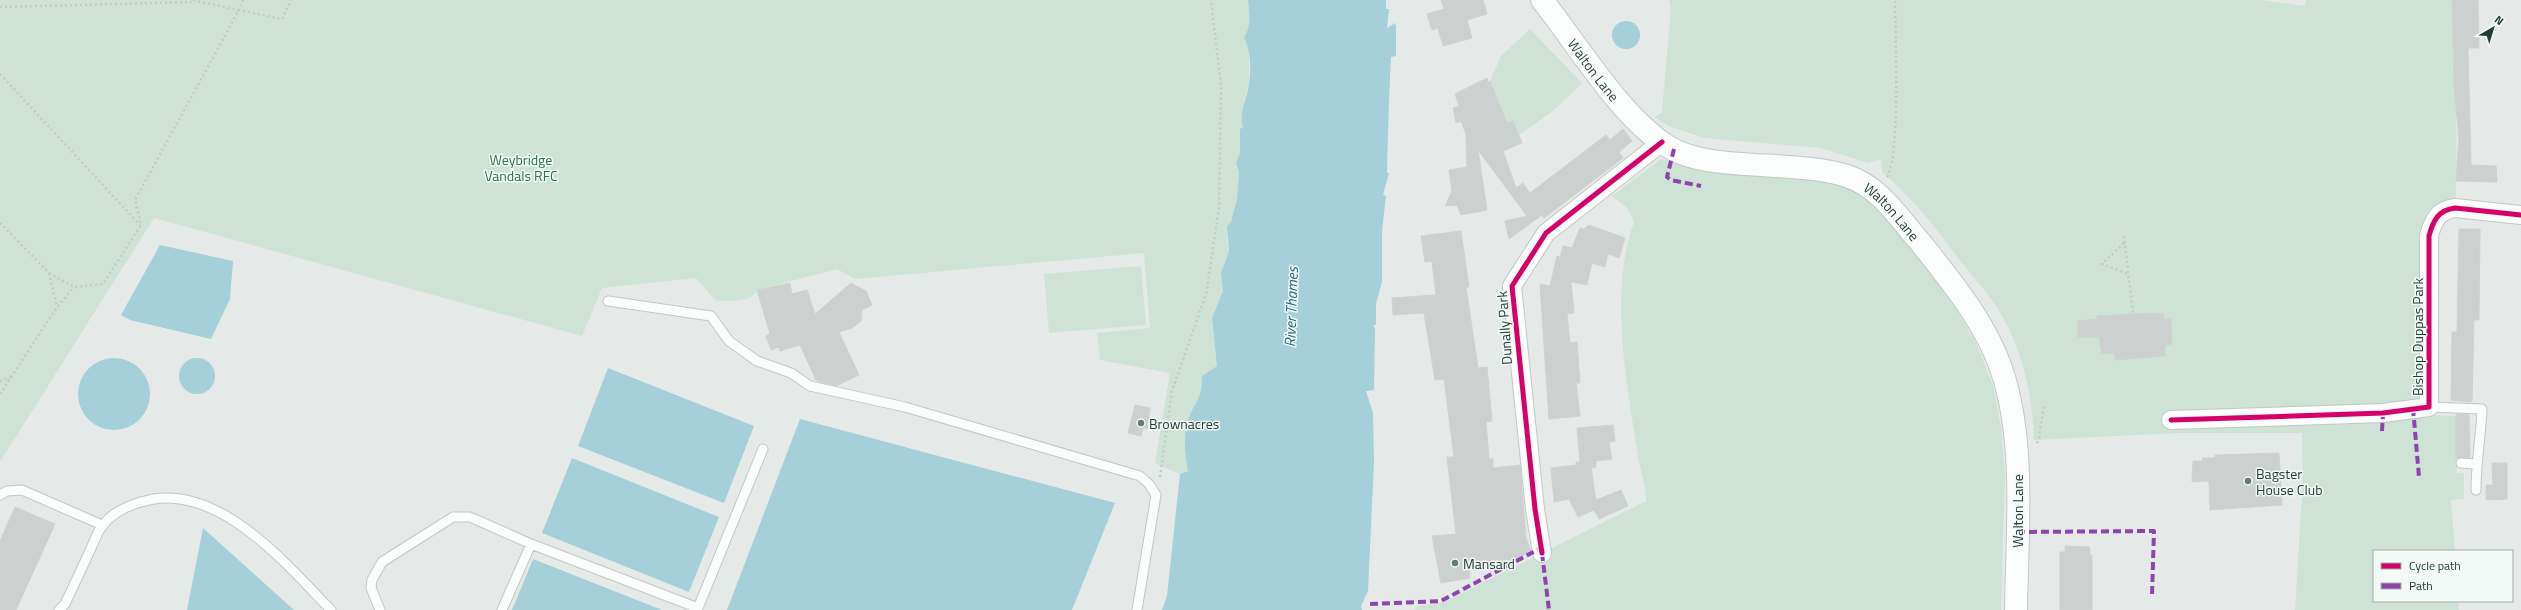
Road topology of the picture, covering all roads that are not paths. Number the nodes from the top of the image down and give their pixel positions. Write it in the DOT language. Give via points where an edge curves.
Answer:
graph roads {
  1 [pos="1542,0"];
  2 [pos="1662,142"];
  3 [pos="2521,215"];
  4 [pos="608,301"];
  5 [pos="2429,406"];
  6 [pos="2171,420"];
  7 [pos="763,449"];
  8 [pos="2461,463"];
  9 [pos="2476,464"];
  10 [pos="2476,490"];
  11 [pos="0,495"];
  12 [pos="102,525"];
  13 [pos="531,544"];
  14 [pos="1542,553"];
  15 [pos="698,609"];
  16 [pos="59,610"];
  17 [pos="331,610"];
  18 [pos="380,610"];
  19 [pos="502,610"];
  20 [pos="1137,610"];
  21 [pos="2016,610"];
  1 -- 2 [label="main road, Walton Lane" via="1635,118"];
  2 -- 14 [label="street, Dunally Park" via="1546,233 1512,286"];
  2 -- 21 [label="main road, Walton Lane" via="1703,159 1799,166 1845,176 1866,184 1884,199 1941,268 1992,346 2009,394 2017,475"];
  3 -- 5 [label="street, Bishop Duppas Park" via="2448,209 2439,214 2432,224 2429,236"];
  4 -- 20 [label="lane" via="711,316 729,341 757,361 791,373 810,386 905,407 1131,471 1149,484 1156,495"];
  5 -- 6 [label="street, Bishop Duppas Park" via="2382,413"];
  5 -- 9 [label="lane" via="2482,409 2480,451"];
  7 -- 15 [label="lane"];
  8 -- 9 [label="lane"];
  9 -- 10 [label="lane"];
  11 -- 12 [label="lane" via="7,491 22,490"];
  12 -- 16 [label="lane" via="65,604"];
  12 -- 17 [label="lane" via="125,507 149,499 174,497 213,509 243,525 276,553"];
  13 -- 15 [label="lane"];
  13 -- 18 [label="lane" via="470,517 453,517 382,562 372,580 371,588"];
  13 -- 19 [label="lane"];
}
